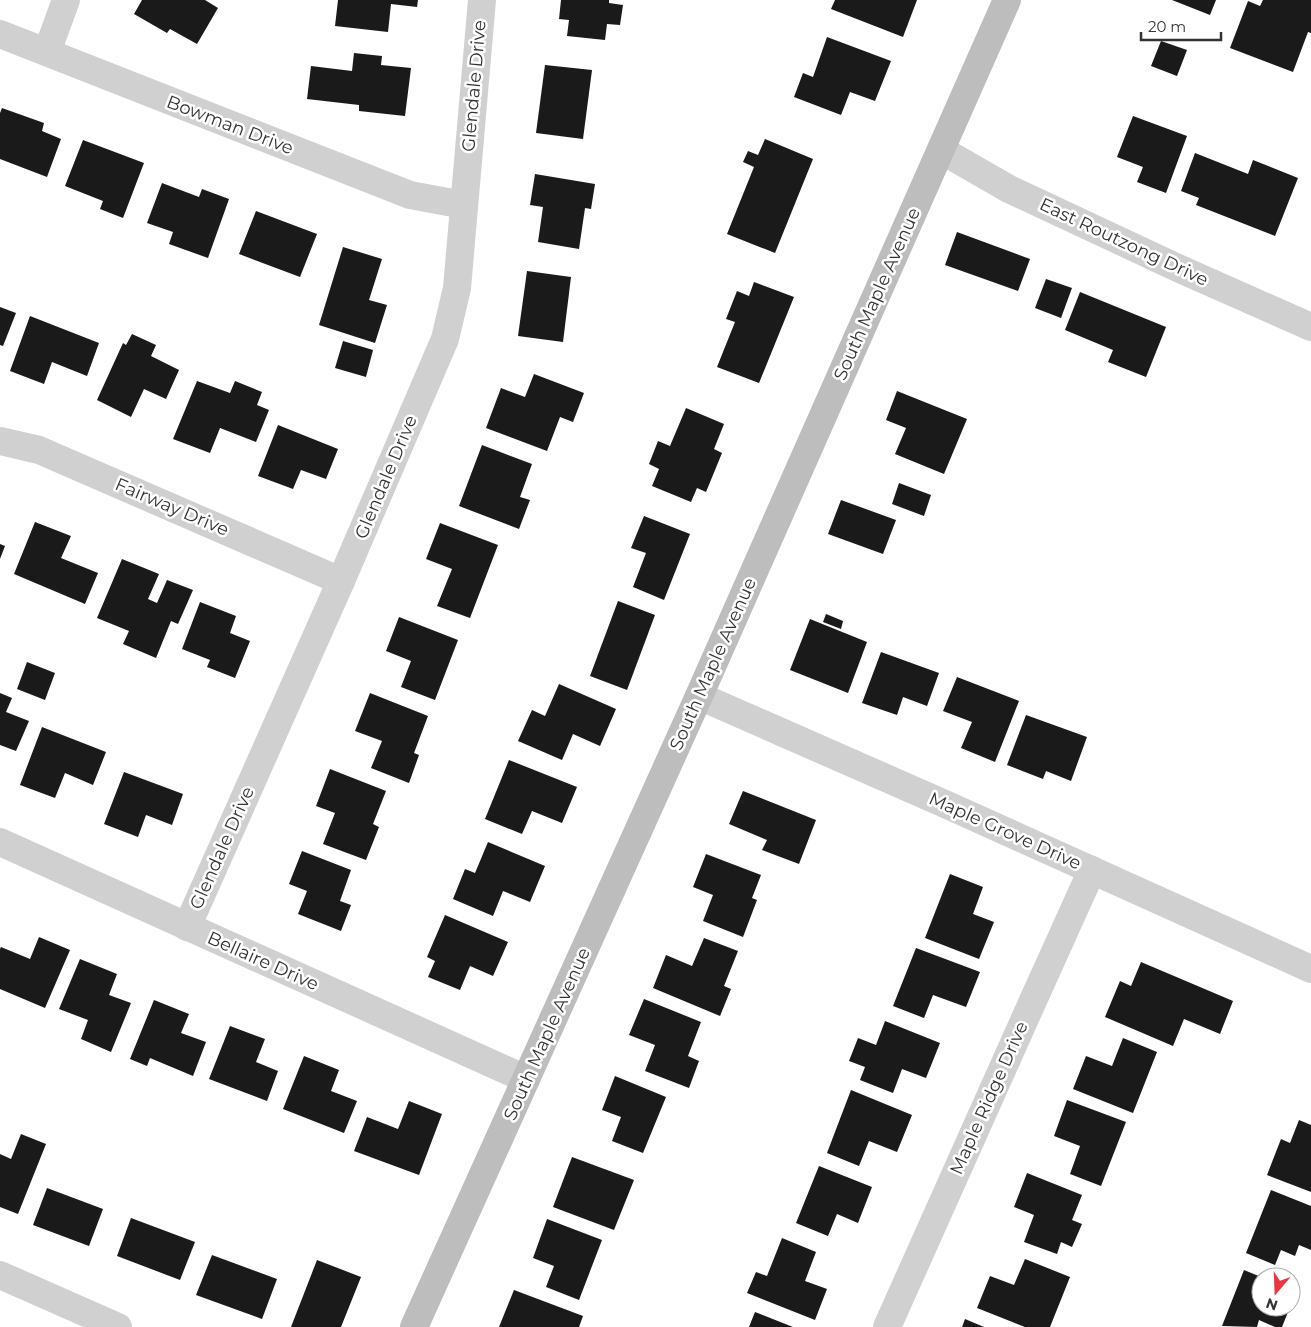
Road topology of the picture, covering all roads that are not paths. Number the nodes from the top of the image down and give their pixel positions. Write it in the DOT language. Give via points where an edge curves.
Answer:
graph roads {
  1 [pos="66,0"];
  2 [pos="482,0"];
  3 [pos="1006,0"];
  4 [pos="0,34"];
  5 [pos="47,52"];
  6 [pos="940,150"];
  7 [pos="464,205"];
  8 [pos="1311,327"];
  9 [pos="0,441"];
  10 [pos="341,580"];
  11 [pos="699,696"];
  12 [pos="0,842"];
  13 [pos="1092,870"];
  14 [pos="187,927"];
  15 [pos="1311,969"];
  16 [pos="526,1079"];
  17 [pos="0,1275"];
  18 [pos="118,1327"];
  19 [pos="414,1327"];
  20 [pos="887,1327"];
  1 -- 5 [label="street"];
  2 -- 7 [label="street, Glendale Drive"];
  3 -- 6 [label="main road, South Maple Avenue"];
  4 -- 5 [label="street, Bowman Drive"];
  5 -- 7 [label="street, Bowman Drive" via="410,195"];
  6 -- 8 [label="street, East Routzong Drive" via="1009,190"];
  6 -- 11 [label="main road, South Maple Avenue"];
  7 -- 10 [label="street, Glendale Drive" via="457,288 445,339"];
  9 -- 10 [label="street, Fairway Drive" via="39,450"];
  10 -- 14 [label="street, Glendale Drive"];
  11 -- 13 [label="street, Maple Grove Drive"];
  11 -- 16 [label="main road, South Maple Avenue"];
  12 -- 14 [label="street, Bellaire Drive"];
  13 -- 15 [label="street, Maple Grove Drive"];
  13 -- 20 [label="street, Maple Ridge Drive"];
  14 -- 16 [label="street, Bellaire Drive"];
  16 -- 19 [label="main road, South Maple Avenue"];
  17 -- 18 [label="street"];
}
